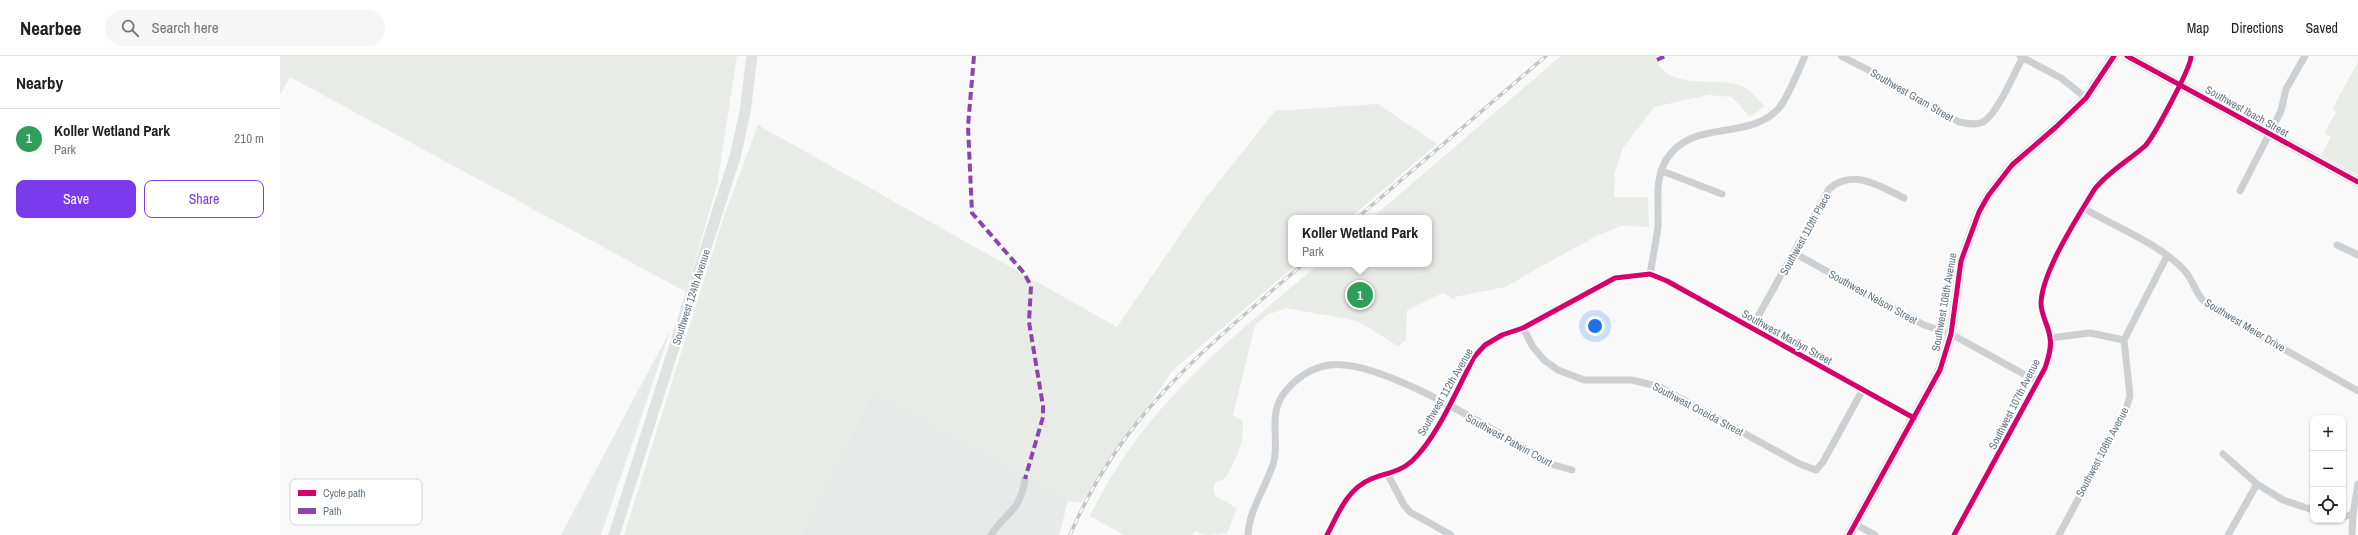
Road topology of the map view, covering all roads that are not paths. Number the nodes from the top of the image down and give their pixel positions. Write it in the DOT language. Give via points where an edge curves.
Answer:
graph roads {
  1 [pos="752,56"];
  2 [pos="1805,56"];
  3 [pos="1841,56"];
  4 [pos="2114,56"];
  5 [pos="2127,56"];
  6 [pos="2191,56"];
  7 [pos="2305,56"];
  8 [pos="2022,57"];
  9 [pos="2180,85"];
  10 [pos="2086,98"];
  11 [pos="2268,135"];
  12 [pos="1662,171"];
  13 [pos="2358,182"];
  14 [pos="2240,191"];
  15 [pos="1722,194"];
  16 [pos="1904,198"];
  17 [pos="2083,208"];
  18 [pos="2337,245"];
  19 [pos="1794,253"];
  20 [pos="2358,255"];
  21 [pos="2167,256"];
  22 [pos="1650,274"];
  23 [pos="1523,328"];
  24 [pos="1751,329"];
  25 [pos="1951,334"];
  26 [pos="2050,338"];
  27 [pos="2124,340"];
  28 [pos="2038,382"];
  29 [pos="1862,391"];
  30 [pos="2358,391"];
  31 [pos="1448,406"];
  32 [pos="1914,418"];
  33 [pos="2223,454"];
  34 [pos="1572,470"];
  35 [pos="1388,475"];
  36 [pos="1025,479"];
  37 [pos="2257,484"];
  38 [pos="2358,484"];
  39 [pos="2310,509"];
  40 [pos="2353,514"];
  41 [pos="2346,516"];
  42 [pos="1855,524"];
  43 [pos="614,535"];
  44 [pos="991,535"];
  45 [pos="1248,535"];
  46 [pos="1327,535"];
  47 [pos="1451,535"];
  48 [pos="1849,535"];
  49 [pos="1874,535"];
  50 [pos="1954,535"];
  51 [pos="2059,535"];
  52 [pos="2228,535"];
  53 [pos="2352,535"];
  1 -- 43 [label="main road, Southwest 124th Avenue" via="745,112 733,165"];
  2 -- 12 [label="street" via="1779,107 1762,122 1697,134 1674,150"];
  3 -- 8 [label="street, Southwest Gram Street" via="1959,122 1970,124 1985,121 1994,110"];
  4 -- 10 [label="street, Southwest 108th Avenue"];
  5 -- 9 [label="street, Southwest Ibach Street"];
  6 -- 9 [label="street, Southwest 107th Avenue"];
  7 -- 11 [label="street" via="2286,89 2281,110"];
  8 -- 10 [label="street" via="2061,78"];
  9 -- 11 [label="street, Southwest Ibach Street"];
  9 -- 17 [label="street, Southwest 107th Avenue" via="2146,145 2102,179"];
  10 -- 25 [label="street, Southwest 108th Avenue" via="2012,165 1985,200 1962,256"];
  11 -- 13 [label="street, Southwest Ibach Street"];
  11 -- 14 [label="street"];
  12 -- 15 [label="street"];
  12 -- 22 [label="street" via="1657,185 1658,224"];
  16 -- 19 [label="street, Southwest 110th Place" via="1868,180 1850,178 1838,182 1822,199"];
  17 -- 21 [label="street, Southwest Meier Drive"];
  17 -- 26 [label="street, Southwest 107th Avenue" via="2042,288 2043,317"];
  18 -- 20 [label="street"];
  19 -- 24 [label="street, Southwest 110th Place"];
  19 -- 25 [label="street, Southwest Nelson Street" via="1924,325"];
  21 -- 27 [label="street"];
  21 -- 30 [label="street, Southwest Meier Drive" via="2183,268 2202,301 2213,309"];
  22 -- 23 [label="street, Southwest 112th Avenue" via="1615,278"];
  22 -- 24 [label="street, Southwest Marilyn Street" via="1668,281"];
  23 -- 29 [label="street, Southwest Oneida Street" via="1533,347 1544,360 1558,370 1584,380 1632,380 1660,387 1800,464 1816,470 1823,462"];
  23 -- 31 [label="street, Southwest 112th Avenue" via="1502,335 1485,345 1474,357"];
  24 -- 29 [label="street, Southwest Marilyn Street"];
  25 -- 28 [label="street, Southwest Nelson Street"];
  25 -- 32 [label="street, Southwest 108th Avenue" via="1940,370"];
  26 -- 27 [label="street" via="2101,333"];
  26 -- 28 [label="street, Southwest 107th Avenue" via="2048,359"];
  27 -- 51 [label="street, Southwest 106th Avenue" via="2130,396 2126,409"];
  28 -- 50 [label="street, Southwest 107th Avenue"];
  29 -- 32 [label="street, Southwest Marilyn Street"];
  31 -- 34 [label="street, Southwest Patwin Court" via="1554,465"];
  31 -- 35 [label="street, Southwest 112th Avenue" via="1422,451 1400,470"];
  31 -- 45 [label="street, Southwest Patwin Court" via="1390,376 1348,366 1330,365 1304,374 1293,383 1278,405 1274,419 1274,459 1252,513"];
  32 -- 42 [label="street, Southwest 108th Avenue"];
  33 -- 37 [label="street"];
  35 -- 46 [label="street, Southwest 112th Avenue" via="1370,480 1354,490 1343,504"];
  35 -- 47 [label="street" via="1410,512"];
  36 -- 44 [label="street" via="1017,506"];
  37 -- 39 [label="street" via="2283,500"];
  37 -- 52 [label="street"];
  38 -- 40 [label="street"];
  40 -- 41 [label="street"];
  40 -- 53 [label="street"];
  42 -- 48 [label="street, Southwest 108th Avenue"];
  42 -- 49 [label="street"];
}
